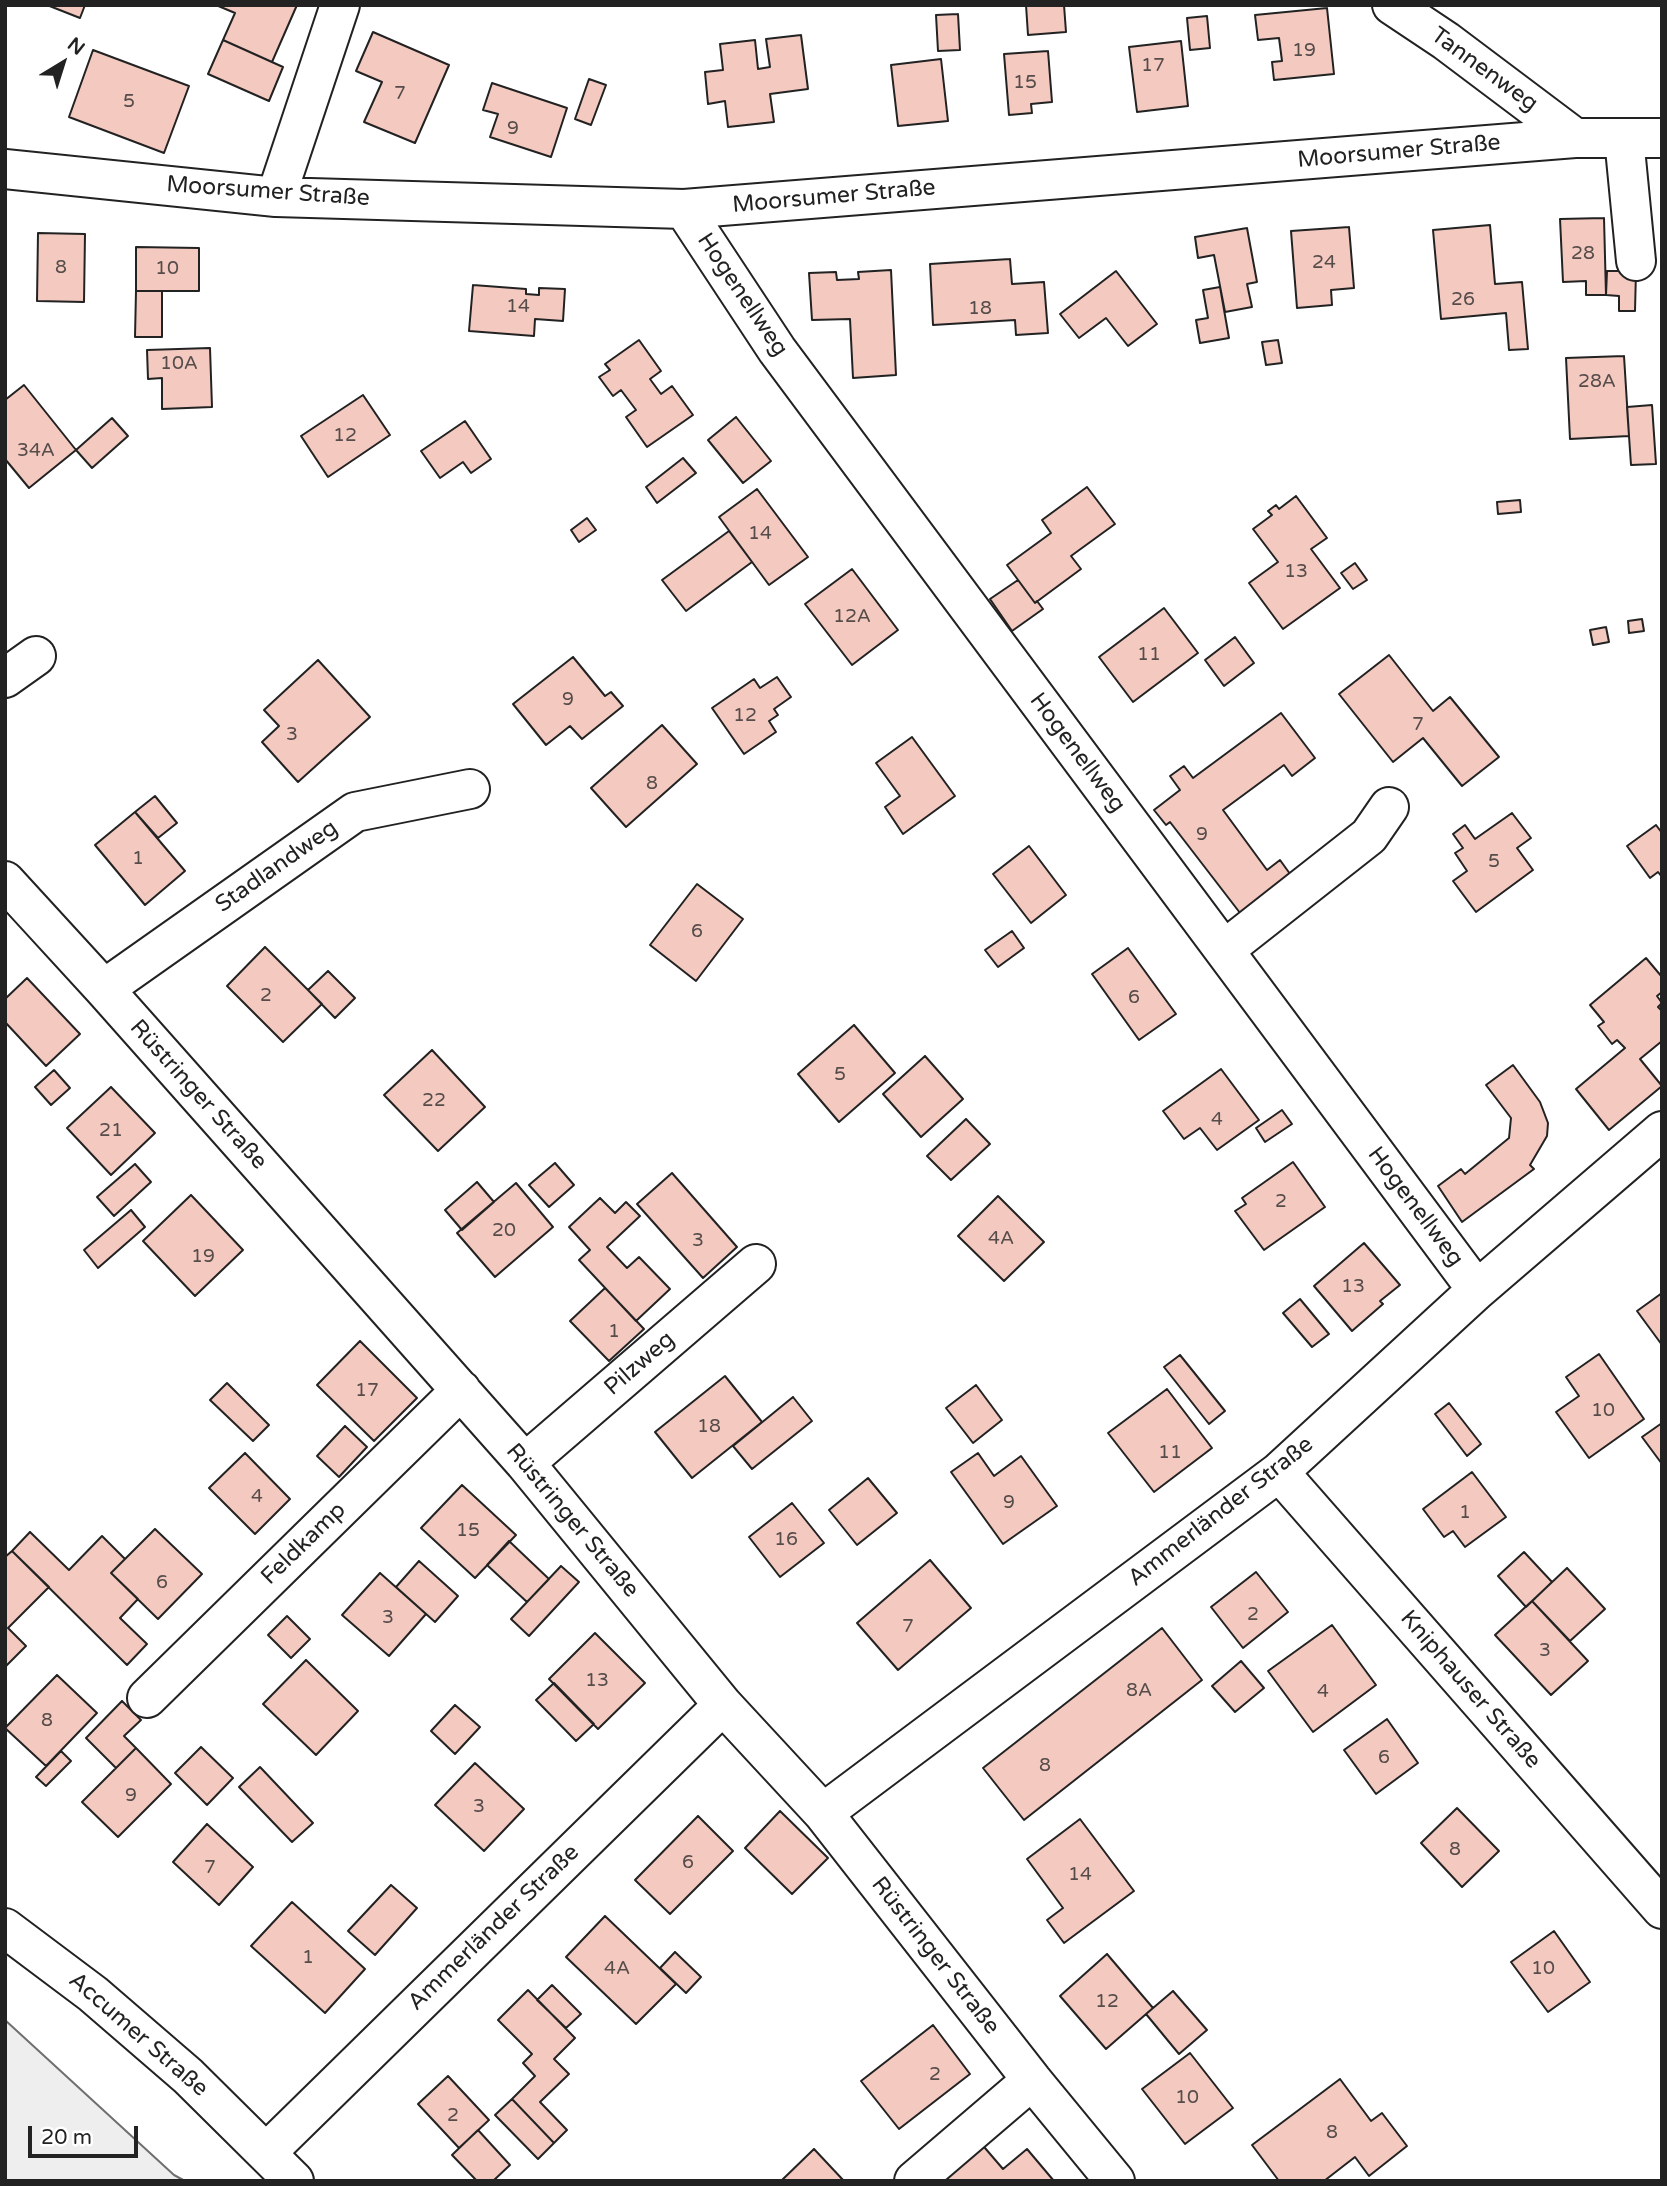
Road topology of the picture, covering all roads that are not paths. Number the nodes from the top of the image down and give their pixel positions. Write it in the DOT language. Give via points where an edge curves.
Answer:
graph roads {
  1 [pos="340,5"];
  2 [pos="1392,5"];
  3 [pos="1574,138"];
  4 [pos="1624,138"];
  5 [pos="1662,138"];
  6 [pos="5,169"];
  7 [pos="276,197"];
  8 [pos="684,209"];
  9 [pos="1636,261"];
  10 [pos="36,656"];
  11 [pos="5,678"];
  12 [pos="470,789"];
  13 [pos="1389,807"];
  14 [pos="5,881"];
  15 [pos="1224,950"];
  16 [pos="104,989"];
  17 [pos="1662,1131"];
  18 [pos="756,1265"];
  19 [pos="1477,1290"];
  20 [pos="461,1390"];
  21 [pos="525,1463"];
  22 [pos="1279,1472"];
  23 [pos="147,1699"];
  24 [pos="723,1705"];
  25 [pos="823,1813"];
  26 [pos="1662,1909"];
  27 [pos="5,1928"];
  28 [pos="1032,2080"];
  29 [pos="267,2152"];
  30 [pos="293,2181"];
  31 [pos="914,2181"];
  32 [pos="1115,2181"];
  1 -- 7 [label="street"];
  2 -- 3 [label="street, Tannenweg"];
  3 -- 4 [label="street, Moorsumer Straße"];
  3 -- 8 [label="street, Moorsumer Straße"];
  4 -- 5 [label="street, Moorsumer Straße"];
  4 -- 9 [label="street"];
  6 -- 7 [label="street, Moorsumer Straße"];
  7 -- 8 [label="street, Moorsumer Straße"];
  8 -- 15 [label="street, Hogenellweg" via="777,350"];
  10 -- 11 [label="street"];
  12 -- 16 [label="street, Stadlandweg" via="355,812"];
  13 -- 15 [label="street" via="1369,836"];
  14 -- 16 [label="street, Rüstringer Straße"];
  15 -- 19 [label="street, Hogenellweg"];
  16 -- 20 [label="street, Rüstringer Straße"];
  17 -- 19 [label="street, Ammerländer Straße"];
  18 -- 21 [label="street, Pilzweg"];
  19 -- 22 [label="street, Ammerländer Straße"];
  20 -- 21 [label="street, Rüstringer Straße"];
  20 -- 23 [label="street, Feldkamp"];
  21 -- 24 [label="street, Rüstringer Straße"];
  22 -- 25 [label="street, Ammerländer Straße"];
  22 -- 26 [label="street, Kniphauser Straße"];
  24 -- 25 [label="street, Rüstringer Straße"];
  24 -- 29 [label="street, Ammerländer Straße"];
  25 -- 28 [label="street, Rüstringer Straße"];
  27 -- 29 [label="street, Accumer Straße" via="125,2021"];
  28 -- 31 [label="street"];
  28 -- 32 [label="street, Rüstringer Straße"];
  29 -- 30 [label="street, Accumer Straße"];
}
